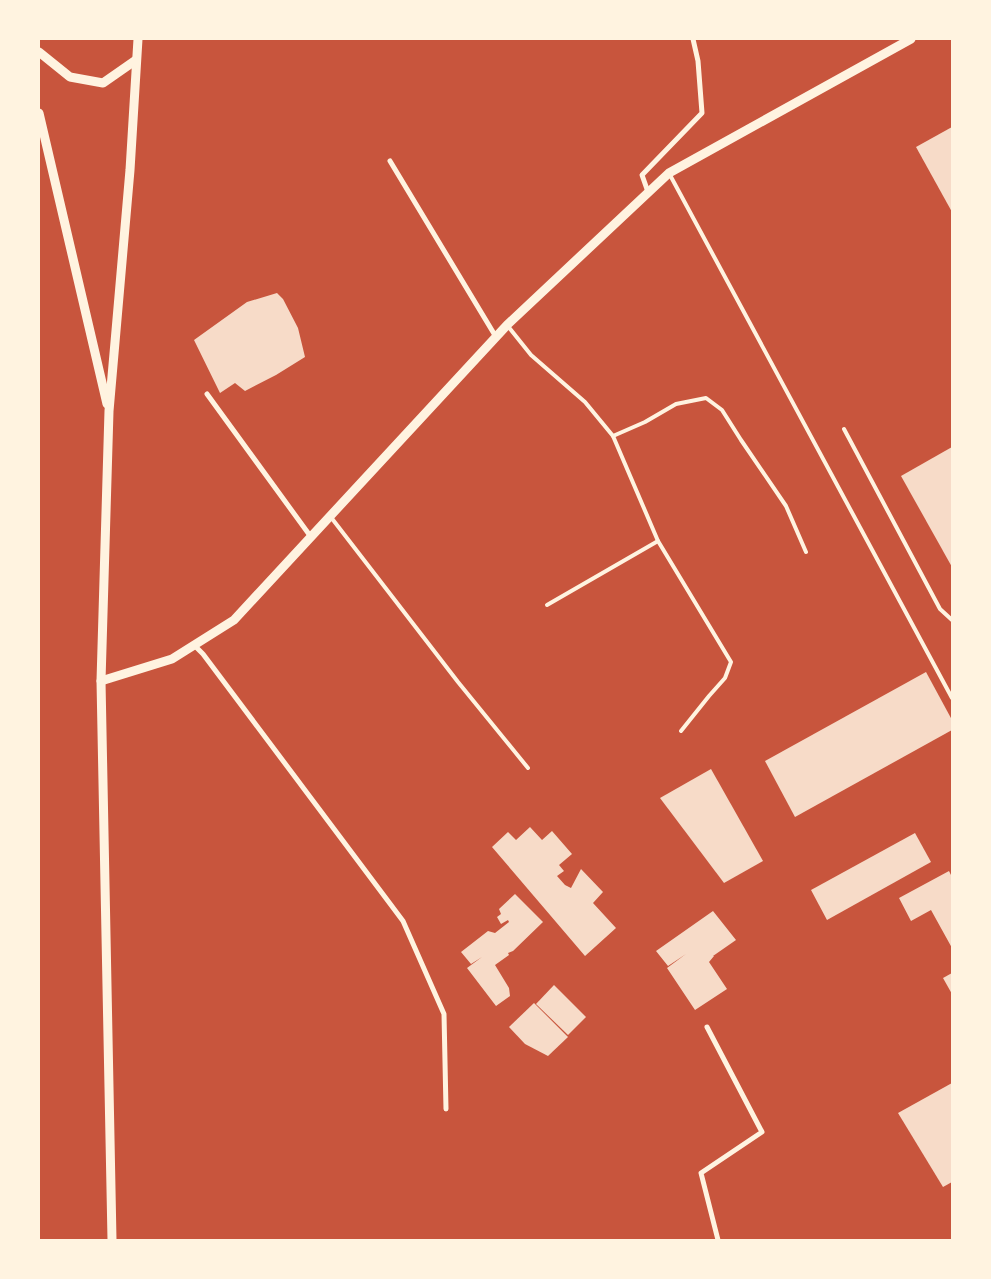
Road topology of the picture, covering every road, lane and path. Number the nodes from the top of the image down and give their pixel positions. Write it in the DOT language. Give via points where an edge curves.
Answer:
graph roads {
  1 [pos="138,39"];
  2 [pos="693,39"];
  3 [pos="911,39"];
  4 [pos="39,52"];
  5 [pos="136,60"];
  6 [pos="39,113"];
  7 [pos="390,161"];
  8 [pos="669,173"];
  9 [pos="648,192"];
  10 [pos="508,325"];
  11 [pos="496,337"];
  12 [pos="208,394"];
  13 [pos="109,412"];
  14 [pos="844,429"];
  15 [pos="613,436"];
  16 [pos="330,516"];
  17 [pos="311,538"];
  18 [pos="658,542"];
  19 [pos="806,552"];
  20 [pos="547,605"];
  21 [pos="952,620"];
  22 [pos="194,645"];
  23 [pos="101,681"];
  24 [pos="952,698"];
  25 [pos="681,731"];
  26 [pos="528,768"];
  27 [pos="707,1027"];
  28 [pos="446,1109"];
  29 [pos="112,1240"];
  30 [pos="718,1240"];
  1 -- 5 [label="street"];
  2 -- 9 [label="street" via="702,113 642,175"];
  3 -- 8 [label="street"];
  4 -- 5 [label="street" via="70,78 104,83"];
  5 -- 13 [label="street"];
  6 -- 13 [label="street"];
  7 -- 11 [label="street"];
  8 -- 9 [label="street"];
  8 -- 24 [label="lane"];
  9 -- 10 [label="street"];
  10 -- 11 [label="street"];
  10 -- 15 [label="lane" via="531,355 585,402"];
  11 -- 16 [label="street"];
  12 -- 17 [label="street"];
  13 -- 23 [label="street"];
  14 -- 21 [label="lane" via="940,609"];
  15 -- 18 [label="lane"];
  15 -- 19 [label="lane" via="676,404 706,398 722,410 786,506"];
  16 -- 17 [label="street"];
  16 -- 26 [label="lane"];
  17 -- 22 [label="street" via="234,620"];
  18 -- 20 [label="lane"];
  18 -- 25 [label="lane" via="731,662 725,678"];
  22 -- 23 [label="street" via="172,659"];
  22 -- 28 [label="street" via="404,921 444,1014"];
  23 -- 29 [label="street"];
  27 -- 30 [label="street" via="762,1132 701,1173"];
}
